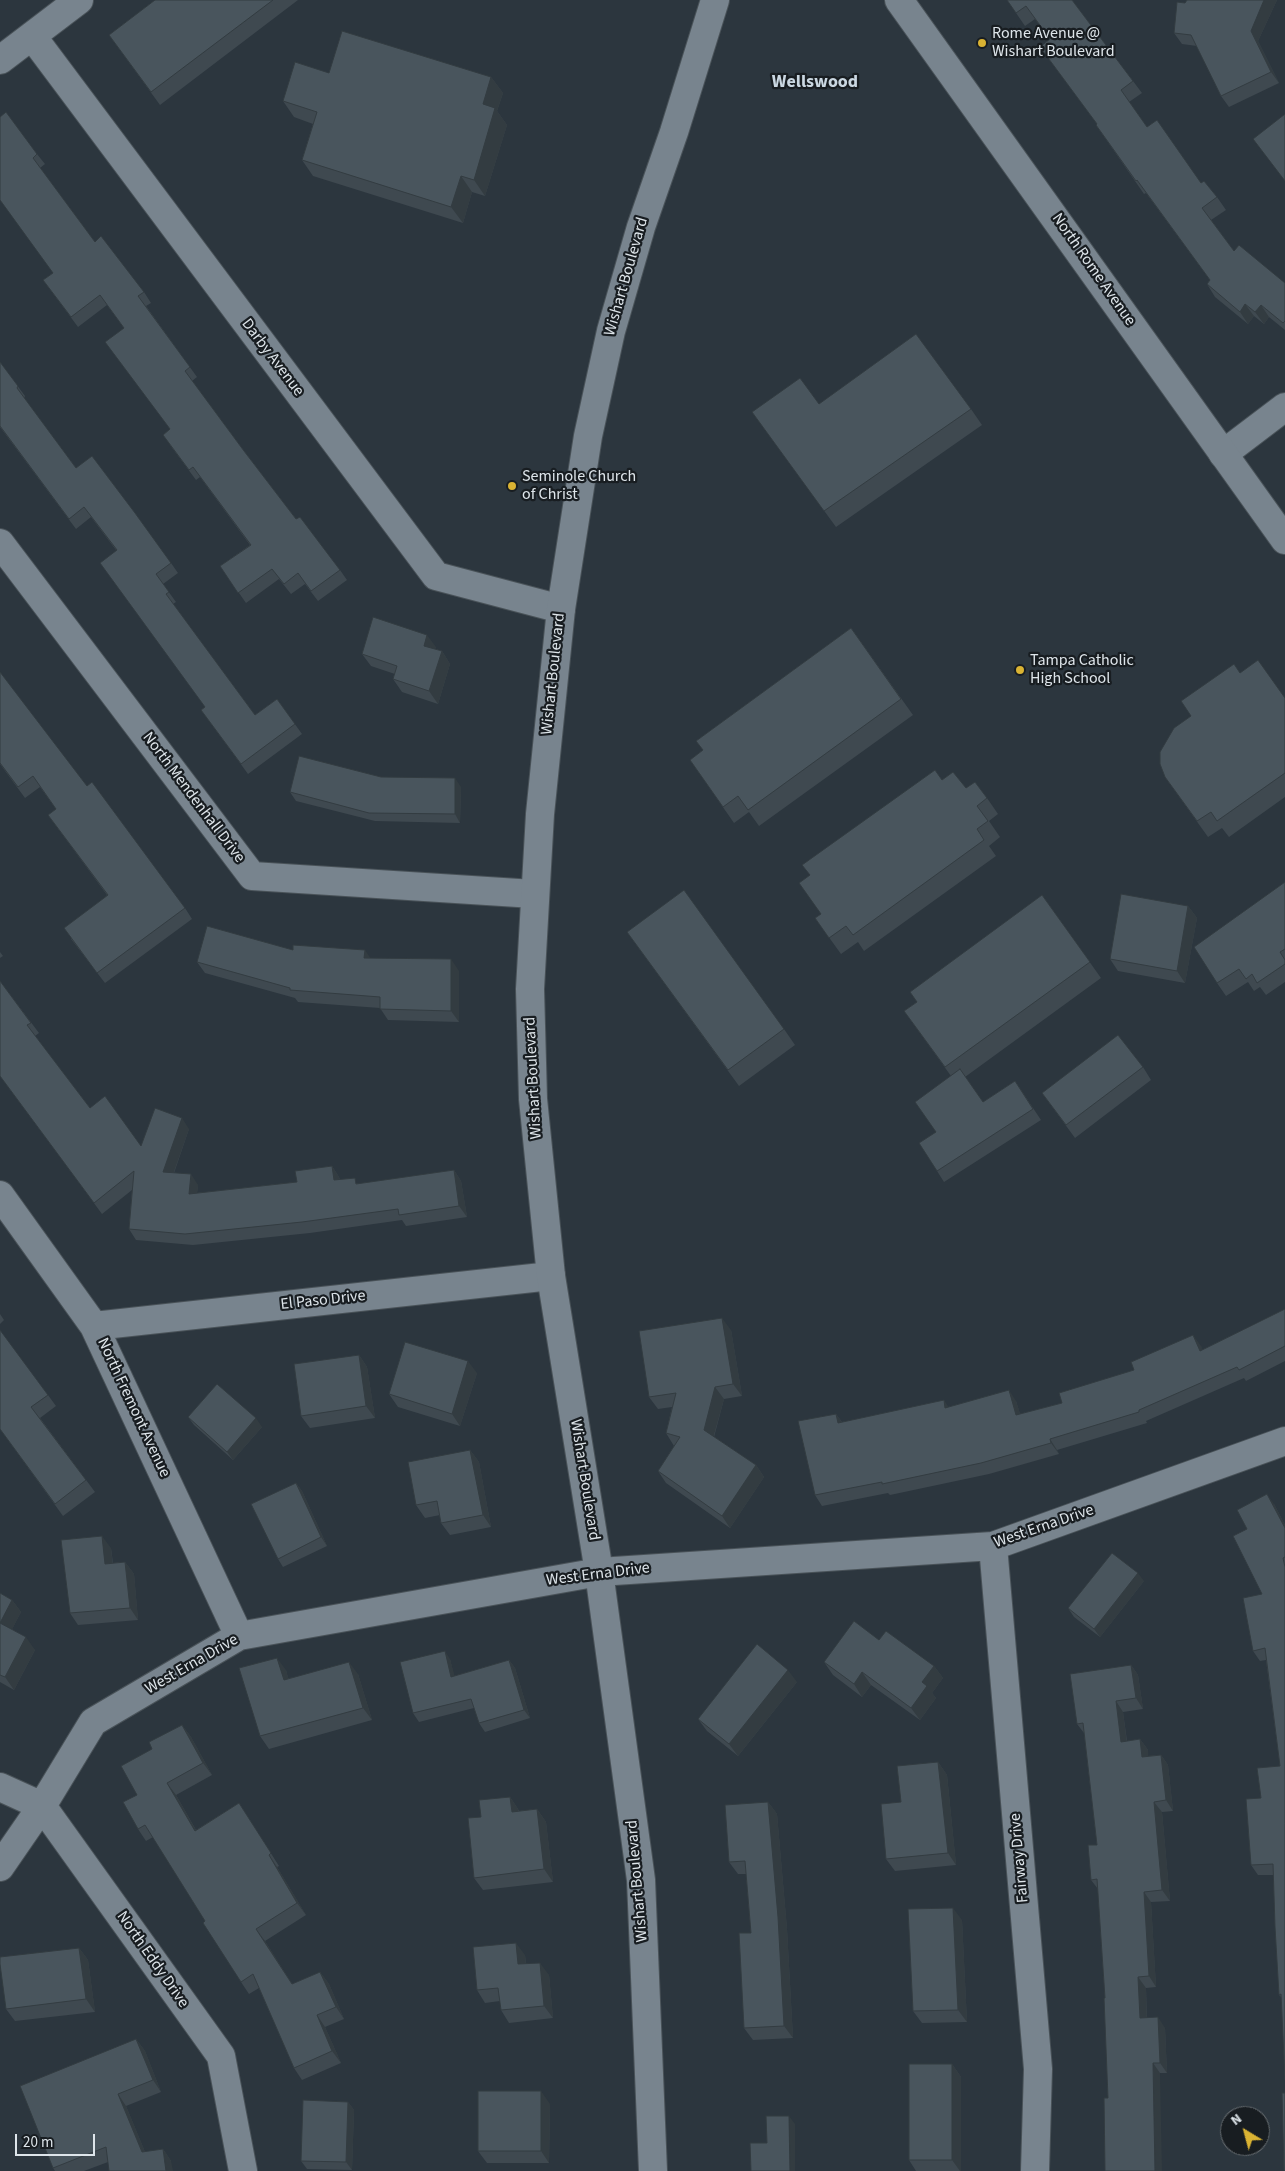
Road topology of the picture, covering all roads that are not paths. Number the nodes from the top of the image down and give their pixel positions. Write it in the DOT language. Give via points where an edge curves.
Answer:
graph roads {
  1 [pos="79,0"];
  2 [pos="715,0"];
  3 [pos="899,0"];
  4 [pos="32,36"];
  5 [pos="0,60"];
  6 [pos="1285,407"];
  7 [pos="1223,454"];
  8 [pos="1285,540"];
  9 [pos="0,543"];
  10 [pos="561,609"];
  11 [pos="534,894"];
  12 [pos="0,1195"];
  13 [pos="551,1276"];
  14 [pos="94,1326"];
  15 [pos="1285,1440"];
  16 [pos="993,1546"];
  17 [pos="599,1572"];
  18 [pos="239,1636"];
  19 [pos="0,1786"];
  20 [pos="42,1806"];
  21 [pos="0,1867"];
  22 [pos="243,2171"];
  23 [pos="653,2171"];
  24 [pos="1035,2171"];
  1 -- 4 [label="street"];
  2 -- 10 [label="street, Wishart Boulevard" via="641,226 611,331 588,436"];
  3 -- 7 [label="street, North Rome Avenue"];
  4 -- 5 [label="street"];
  4 -- 10 [label="street, Darby Avenue" via="436,576"];
  6 -- 7 [label="street"];
  7 -- 8 [label="street, North Rome Avenue"];
  9 -- 11 [label="street, North Mendenhall Drive" via="252,876"];
  10 -- 11 [label="street, Wishart Boulevard"];
  11 -- 13 [label="street, Wishart Boulevard" via="530,989 533,1099"];
  12 -- 14 [label="street, North Fremont Avenue"];
  13 -- 14 [label="street, El Paso Drive"];
  13 -- 17 [label="street, Wishart Boulevard"];
  14 -- 18 [label="street, North Fremont Avenue"];
  15 -- 16 [label="street, West Erna Drive"];
  16 -- 17 [label="street, West Erna Drive"];
  16 -- 24 [label="street, Fairway Drive" via="1038,2069"];
  17 -- 18 [label="street, West Erna Drive"];
  17 -- 23 [label="street, Wishart Boulevard" via="642,1880"];
  18 -- 20 [label="street, West Erna Drive" via="93,1722"];
  19 -- 20 [label="street, North Eddy Drive"];
  20 -- 21 [label="street, West Erna Drive"];
  20 -- 22 [label="street, North Eddy Drive" via="220,2056"];
}
